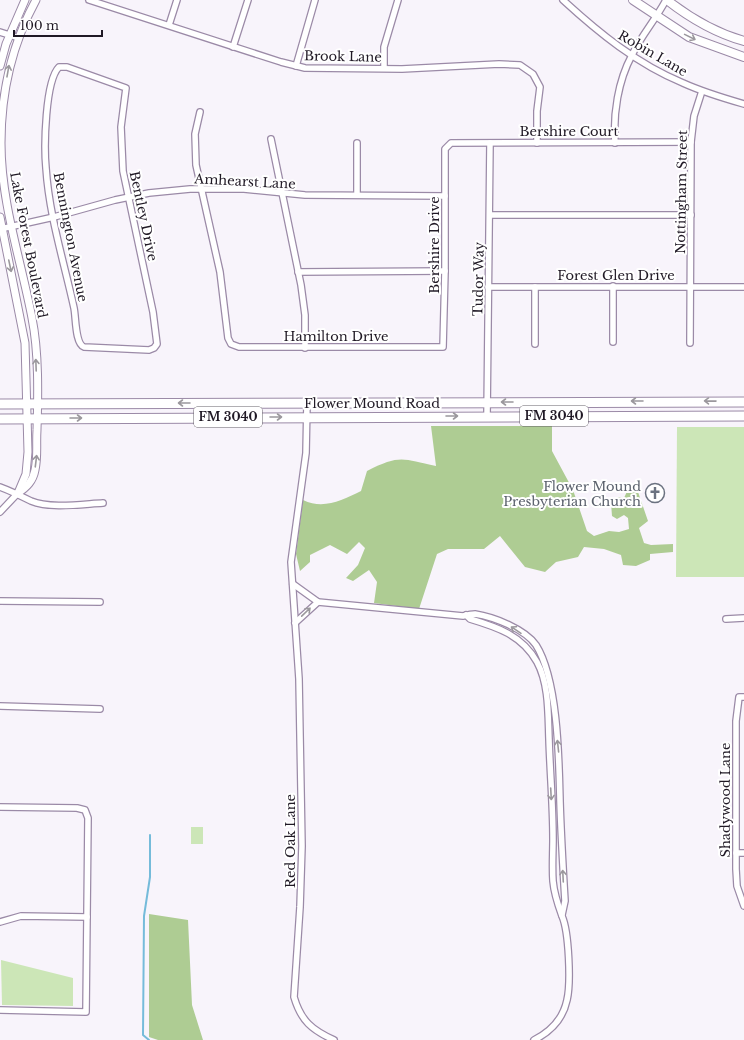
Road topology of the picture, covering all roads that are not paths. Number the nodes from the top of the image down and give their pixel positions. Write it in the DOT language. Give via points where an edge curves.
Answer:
graph roads {
  1 [pos="25,0"];
  2 [pos="36,0"];
  3 [pos="89,0"];
  4 [pos="177,0"];
  5 [pos="248,0"];
  6 [pos="315,0"];
  7 [pos="398,0"];
  8 [pos="563,0"];
  9 [pos="632,0"];
  10 [pos="667,0"];
  11 [pos="106,2"];
  12 [pos="656,17"];
  13 [pos="169,25"];
  14 [pos="0,32"];
  15 [pos="10,35"];
  16 [pos="18,38"];
  17 [pos="744,41"];
  18 [pos="233,47"];
  19 [pos="631,56"];
  20 [pos="744,57"];
  21 [pos="0,66"];
  22 [pos="296,66"];
  23 [pos="384,67"];
  24 [pos="126,88"];
  25 [pos="702,91"];
  26 [pos="744,104"];
  27 [pos="200,112"];
  28 [pos="271,139"];
  29 [pos="490,142"];
  30 [pos="537,142"];
  31 [pos="615,142"];
  32 [pos="691,142"];
  33 [pos="357,143"];
  34 [pos="448,145"];
  35 [pos="201,188"];
  36 [pos="282,193"];
  37 [pos="357,195"];
  38 [pos="445,196"];
  39 [pos="128,198"];
  40 [pos="490,215"];
  41 [pos="691,215"];
  42 [pos="0,217"];
  43 [pos="54,217"];
  44 [pos="12,226"];
  45 [pos="1,228"];
  46 [pos="445,271"];
  47 [pos="298,272"];
  48 [pos="613,286"];
  49 [pos="691,286"];
  50 [pos="488,287"];
  51 [pos="535,287"];
  52 [pos="744,287"];
  53 [pos="78,342"];
  54 [pos="613,342"];
  55 [pos="690,343"];
  56 [pos="535,344"];
  57 [pos="443,347"];
  58 [pos="306,348"];
  59 [pos="676,401"];
  60 [pos="487,402"];
  61 [pos="744,402"];
  62 [pos="307,403"];
  63 [pos="0,404"];
  64 [pos="27,404"];
  65 [pos="37,404"];
  66 [pos="486,416"];
  67 [pos="676,416"];
  68 [pos="744,416"];
  69 [pos="307,417"];
  70 [pos="37,418"];
  71 [pos="0,419"];
  72 [pos="27,419"];
  73 [pos="0,486"];
  74 [pos="18,493"];
  75 [pos="104,503"];
  76 [pos="0,512"];
  77 [pos="293,584"];
  78 [pos="0,601"];
  79 [pos="100,602"];
  80 [pos="318,602"];
  81 [pos="466,615"];
  82 [pos="744,618"];
  83 [pos="726,619"];
  84 [pos="295,623"];
  85 [pos="744,697"];
  86 [pos="0,706"];
  87 [pos="100,709"];
  88 [pos="0,807"];
  89 [pos="736,853"];
  90 [pos="744,853"];
  91 [pos="744,906"];
  92 [pos="562,915"];
  93 [pos="87,917"];
  94 [pos="0,922"];
  95 [pos="0,1010"];
  96 [pos="334,1040"];
  97 [pos="534,1040"];
  1 -- 15 [label="street"];
  2 -- 16 [label="street, Lake Forest Boulevard"];
  3 -- 11 [label="street, Brook Lane"];
  4 -- 13 [label="street"];
  5 -- 18 [label="street"];
  6 -- 22 [label="street"];
  7 -- 23 [label="street" via="384,47"];
  8 -- 19 [label="street, Robin Lane" via="602,35"];
  9 -- 12 [label="main road"];
  10 -- 12 [label="street"];
  10 -- 17 [label="main road" via="695,19"];
  11 -- 13 [label="street, Brook Lane"];
  12 -- 19 [label="street"];
  12 -- 20 [label="main road, one-way" via="689,37"];
  13 -- 18 [label="street, Brook Lane"];
  14 -- 15 [label="street"];
  15 -- 16 [label="street"];
  15 -- 21 [label="street"];
  44 -- 16 [label="street, Lake Forest Boulevard, one-way" via="3,182 1,136 6,88"];
  18 -- 22 [label="street, Brook Lane"];
  19 -- 25 [label="street, Robin Lane" via="681,83"];
  19 -- 31 [label="street" via="619,92 614,123"];
  22 -- 23 [label="street, Brook Lane"];
  23 -- 30 [label="street, Brook Lane" via="402,69 520,65 533,74 540,87"];
  24 -- 39 [label="street, Bentley Drive" via="121,127 121,155"];
  24 -- 43 [label="street, Bennington Avenue" via="67,67 59,67 55,71 45,131 46,168"];
  25 -- 26 [label="street, Robin Lane"];
  25 -- 32 [label="street, Nottingham Street" via="694,116"];
  27 -- 35 [label="street" via="195,142"];
  28 -- 36 [label="street"];
  29 -- 30 [label="street, Bershire Court"];
  29 -- 34 [label="street, Bershire Court" via="450,142"];
  29 -- 40 [label="street, Tudor Way"];
  30 -- 31 [label="street, Bershire Court"];
  31 -- 32 [label="street, Bershire Court"];
  32 -- 41 [label="street, Nottingham Street"];
  33 -- 37 [label="street"];
  34 -- 38 [label="street, Bershire Drive" via="445,149"];
  35 -- 36 [label="street, Amhearst Lane"];
  35 -- 39 [label="street, Amhearst Lane"];
  35 -- 58 [label="street, Hamilton Drive" via="220,272 228,338 231,344 239,347"];
  36 -- 37 [label="street, Amhearst Lane"];
  36 -- 47 [label="street"];
  37 -- 38 [label="street, Amhearst Lane"];
  38 -- 46 [label="street, Bershire Drive"];
  39 -- 43 [label="street, Amhearst Lane"];
  39 -- 53 [label="street, Bentley Drive" via="153,312 156,344 149,350 84,347"];
  40 -- 41 [label="street"];
  40 -- 50 [label="street, Tudor Way"];
  41 -- 49 [label="street, Nottingham Street"];
  42 -- 45 [label="street, Lake Forest Boulevard"];
  43 -- 44 [label="street, Amhearst Lane"];
  43 -- 53 [label="street, Bennington Avenue" via="74,310"];
  44 -- 45 [label="street, Amhearst Lane"];
  65 -- 44 [label="street, Lake Forest Boulevard, one-way" via="32,319"];
  45 -- 64 [label="street, Lake Forest Boulevard, one-way" via="24,331"];
  46 -- 47 [label="street"];
  46 -- 57 [label="street, Bershire Drive"];
  47 -- 58 [label="street" via="305,315"];
  48 -- 49 [label="street, Forest Glen Drive"];
  48 -- 51 [label="street, Forest Glen Drive"];
  48 -- 54 [label="street"];
  49 -- 52 [label="street, Forest Glen Drive"];
  49 -- 55 [label="street, Nottingham Street"];
  50 -- 51 [label="street, Forest Glen Drive"];
  50 -- 60 [label="street, Tudor Way"];
  51 -- 56 [label="street"];
  57 -- 58 [label="street, Hamilton Drive"];
  59 -- 60 [label="main road, Flower Mound Road / FM 3040, one-way"];
  61 -- 59 [label="main road, Flower Mound Road / FM 3040, one-way"];
  59 -- 67 [label="main road"];
  60 -- 62 [label="main road, Flower Mound Road / FM 3040"];
  60 -- 66 [label="street, Tudor Way"];
  62 -- 65 [label="main road, Flower Mound Road / FM 3040, one-way"];
  62 -- 69 [label="street, Red Oak Lane"];
  63 -- 64 [label="main road, Flower Mound Road / FM 3040"];
  64 -- 65 [label="main road, Flower Mound Road / FM 3040"];
  64 -- 72 [label="street, Lake Forest Boulevard"];
  65 -- 70 [label="street, Lake Forest Boulevard"];
  66 -- 67 [label="main road, Flower Mound Road / FM 3040"];
  69 -- 66 [label="main road, Flower Mound Road / FM 3040, one-way"];
  67 -- 68 [label="main road, Flower Mound Road / FM 3040"];
  70 -- 69 [label="main road, Flower Mound Road / FM 3040, one-way"];
  69 -- 77 [label="street, Red Oak Lane" via="303,479 292,562"];
  70 -- 72 [label="main road, Flower Mound Road / FM 3040"];
  74 -- 70 [label="street, Lake Forest Boulevard, one-way" via="29,485 35,470 38,450"];
  71 -- 72 [label="main road, Flower Mound Road / FM 3040"];
  72 -- 74 [label="street, Lake Forest Boulevard" via="26,470"];
  73 -- 74 [label="street"];
  74 -- 75 [label="street" via="32,501 49,504"];
  74 -- 76 [label="street, Lake Forest Boulevard"];
  77 -- 80 [label="street"];
  77 -- 84 [label="street, Red Oak Lane"];
  78 -- 79 [label="street"];
  80 -- 81 [label="street"];
  84 -- 80 [label="street, one-way"];
  81 -- 92 [label="street, one-way" via="470,619 501,628 518,640 532,654 542,672 548,716 553,882"];
  92 -- 81 [label="street, one-way" via="565,901 559,756 545,663 535,644 514,628 492,618"];
  82 -- 83 [label="street"];
  84 -- 96 [label="street, Red Oak Lane" via="299,679 302,848 294,997 296,1006 310,1026"];
  85 -- 89 [label="street, Shadywood Lane" via="739,697 736,721"];
  86 -- 87 [label="street"];
  88 -- 93 [label="street" via="85,810 88,818"];
  89 -- 90 [label="street"];
  89 -- 91 [label="street, Shadywood Lane" via="737,886"];
  92 -- 97 [label="street" via="569,978 567,1001 556,1024"];
  93 -- 94 [label="street" via="21,916"];
  93 -- 95 [label="street" via="86,1012"];
}
